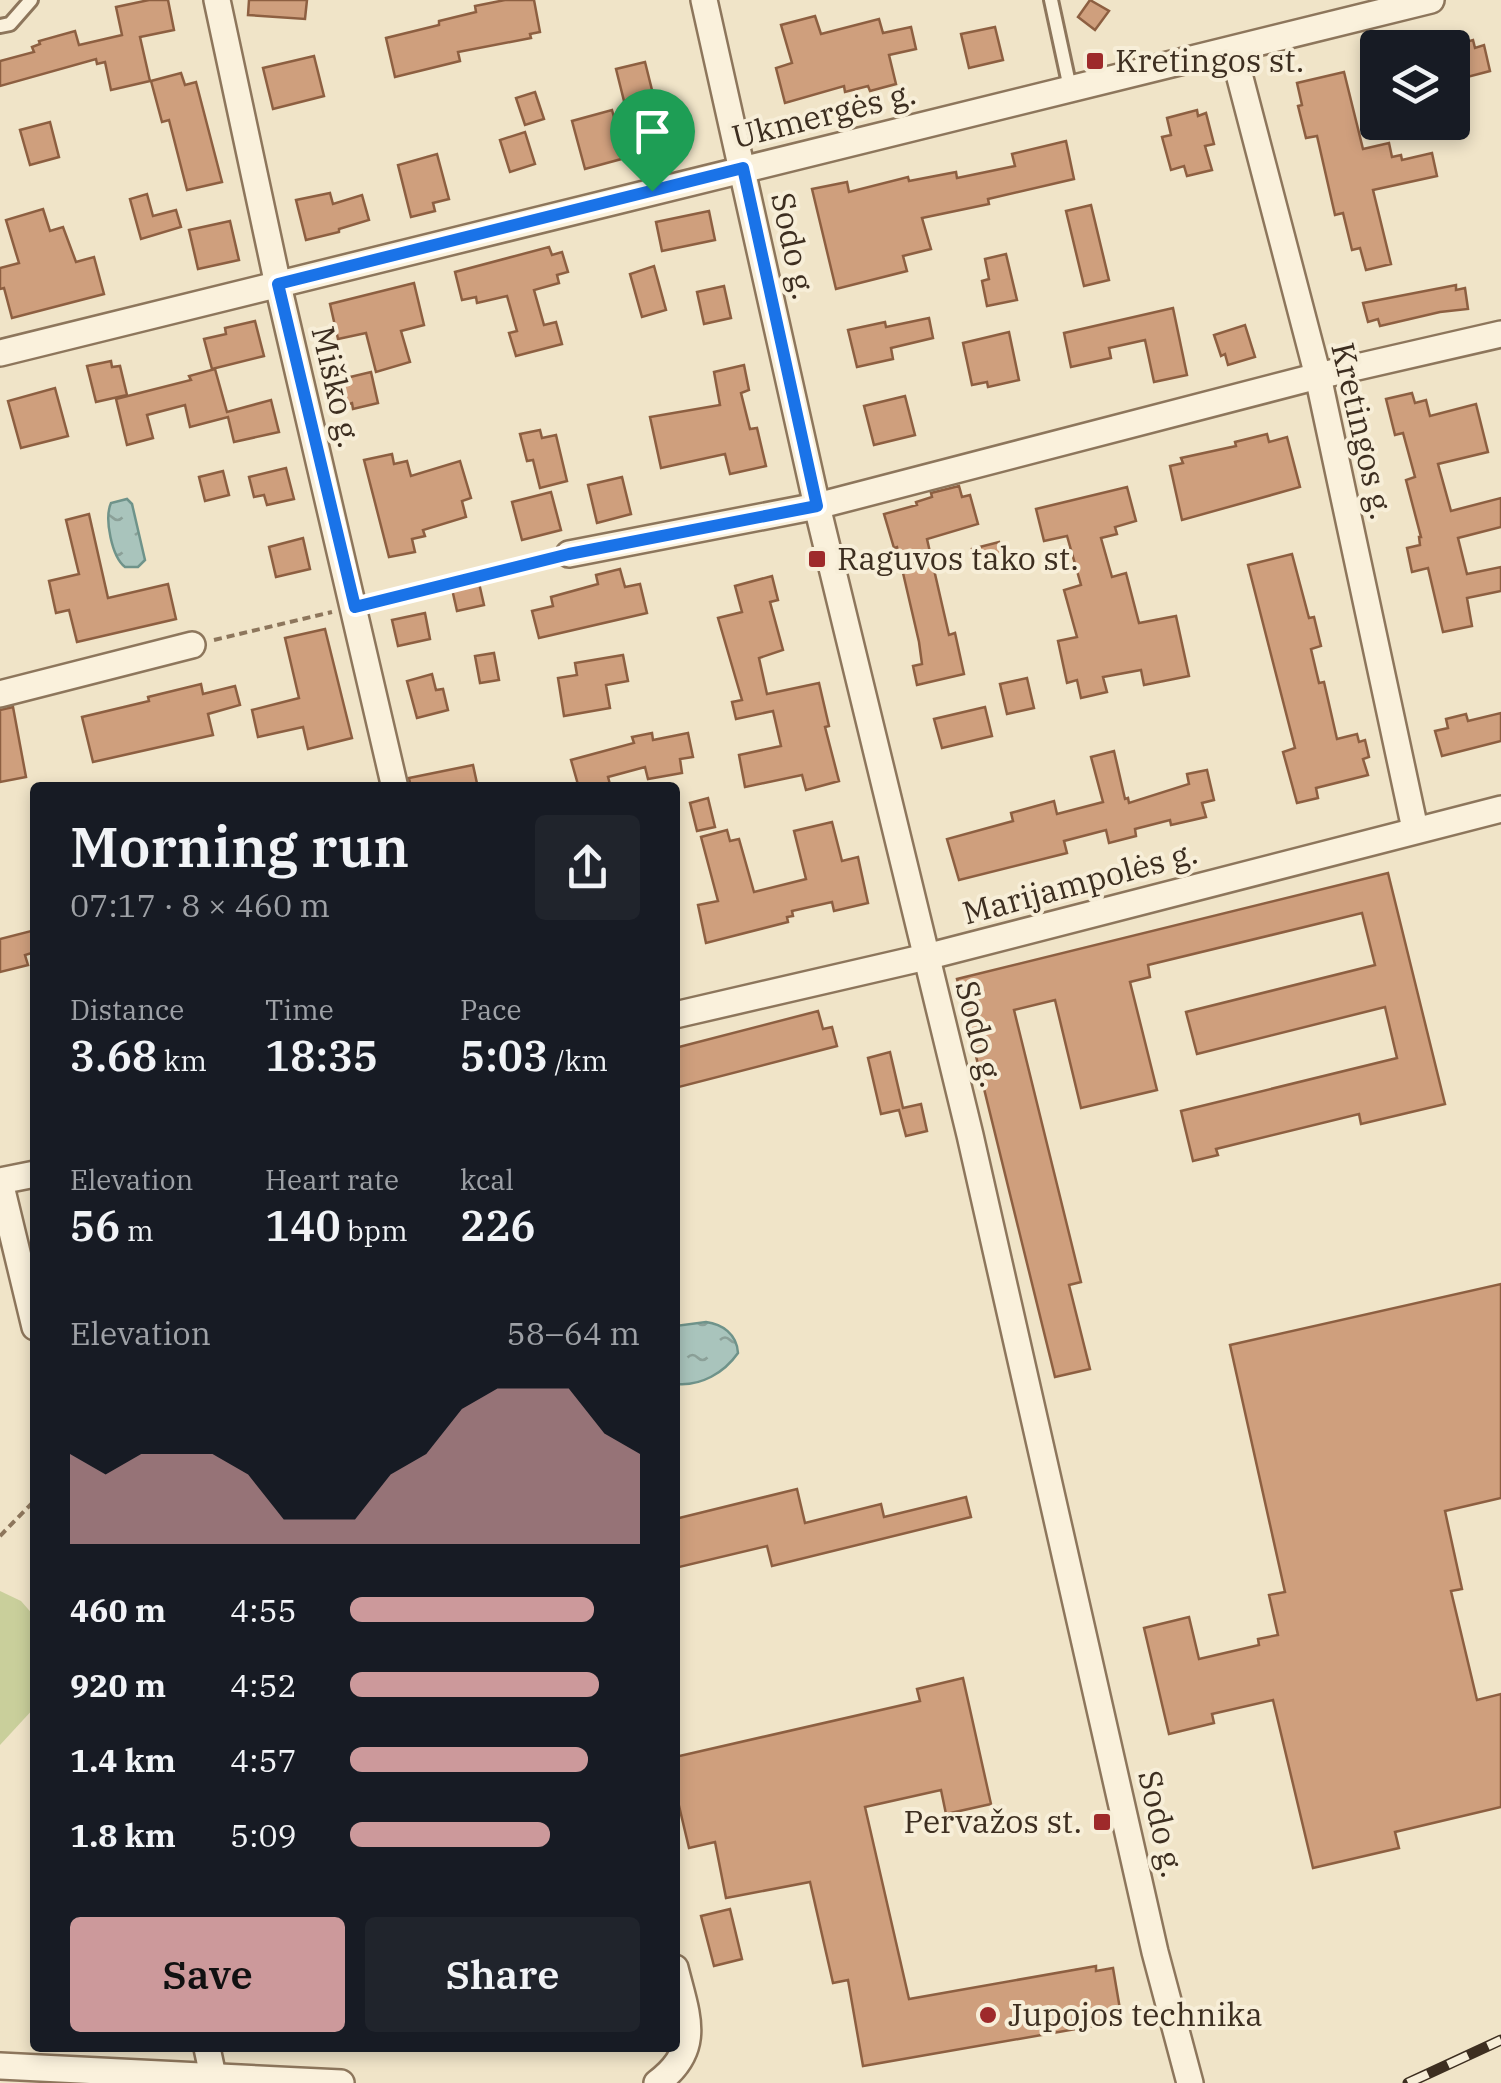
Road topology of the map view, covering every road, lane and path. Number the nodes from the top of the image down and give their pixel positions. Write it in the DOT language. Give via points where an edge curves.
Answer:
graph roads {
  1 [pos="31,0"];
  2 [pos="217,0"];
  3 [pos="704,0"];
  4 [pos="1051,0"];
  5 [pos="1432,0"];
  6 [pos="1383,6"];
  7 [pos="0,26"];
  8 [pos="1232,51"];
  9 [pos="1070,88"];
  10 [pos="743,168"];
  11 [pos="278,284"];
  12 [pos="1501,334"];
  13 [pos="0,353"];
  14 [pos="1318,376"];
  15 [pos="817,506"];
  16 [pos="569,554"];
  17 [pos="355,607"];
  18 [pos="192,645"];
  19 [pos="0,694"];
  20 [pos="394,782"];
  21 [pos="1501,809"];
  22 [pos="1415,829"];
  23 [pos="926,956"];
  24 [pos="680,1014"];
  25 [pos="30,1175"];
  26 [pos="0,1181"];
  27 [pos="30,1305"];
  28 [pos="30,1505"];
  29 [pos="0,1536"];
  30 [pos="680,1988"];
  31 [pos="208,2052"];
  32 [pos="0,2066"];
  33 [pos="214,2076"];
  34 [pos="666,2077"];
  35 [pos="341,2083"];
  36 [pos="1190,2083"];
  1 -- 7 [label="lane"];
  2 -- 11 [label="street, Miško g."];
  3 -- 10 [label="street, Sodo g."];
  4 -- 9 [label="lane"];
  5 -- 6 [label="street, Ukmergės g."];
  6 -- 8 [label="street, Ukmergės g."];
  8 -- 9 [label="street, Ukmergės g."];
  8 -- 14 [label="street, Kretingos g."];
  9 -- 10 [label="street, Ukmergės g."];
  10 -- 11 [label="street, Ukmergės g."];
  10 -- 15 [label="street, Sodo g."];
  11 -- 13 [label="street, Ukmergės g."];
  11 -- 17 [label="street, Miško g."];
  12 -- 14 [label="street"];
  14 -- 15 [label="street"];
  14 -- 22 [label="street, Kretingos g."];
  15 -- 16 [label="street"];
  15 -- 23 [label="street, Sodo g."];
  16 -- 17 [label="path"];
  17 -- 18 [label="path"];
  17 -- 20 [label="street, Miško g."];
  18 -- 19 [label="street"];
  21 -- 22 [label="street, Marijampolės g."];
  22 -- 23 [label="street, Marijampolės g."];
  23 -- 24 [label="street, Marijampolės g."];
  23 -- 36 [label="street, Sodo g."];
  25 -- 26 [label="street"];
  26 -- 27 [label="street"];
  28 -- 29 [label="path"];
  30 -- 34 [label="street" via="688,2021 684,2056"];
  31 -- 33 [label="street"];
  32 -- 33 [label="street"];
  33 -- 35 [label="street"];
}
